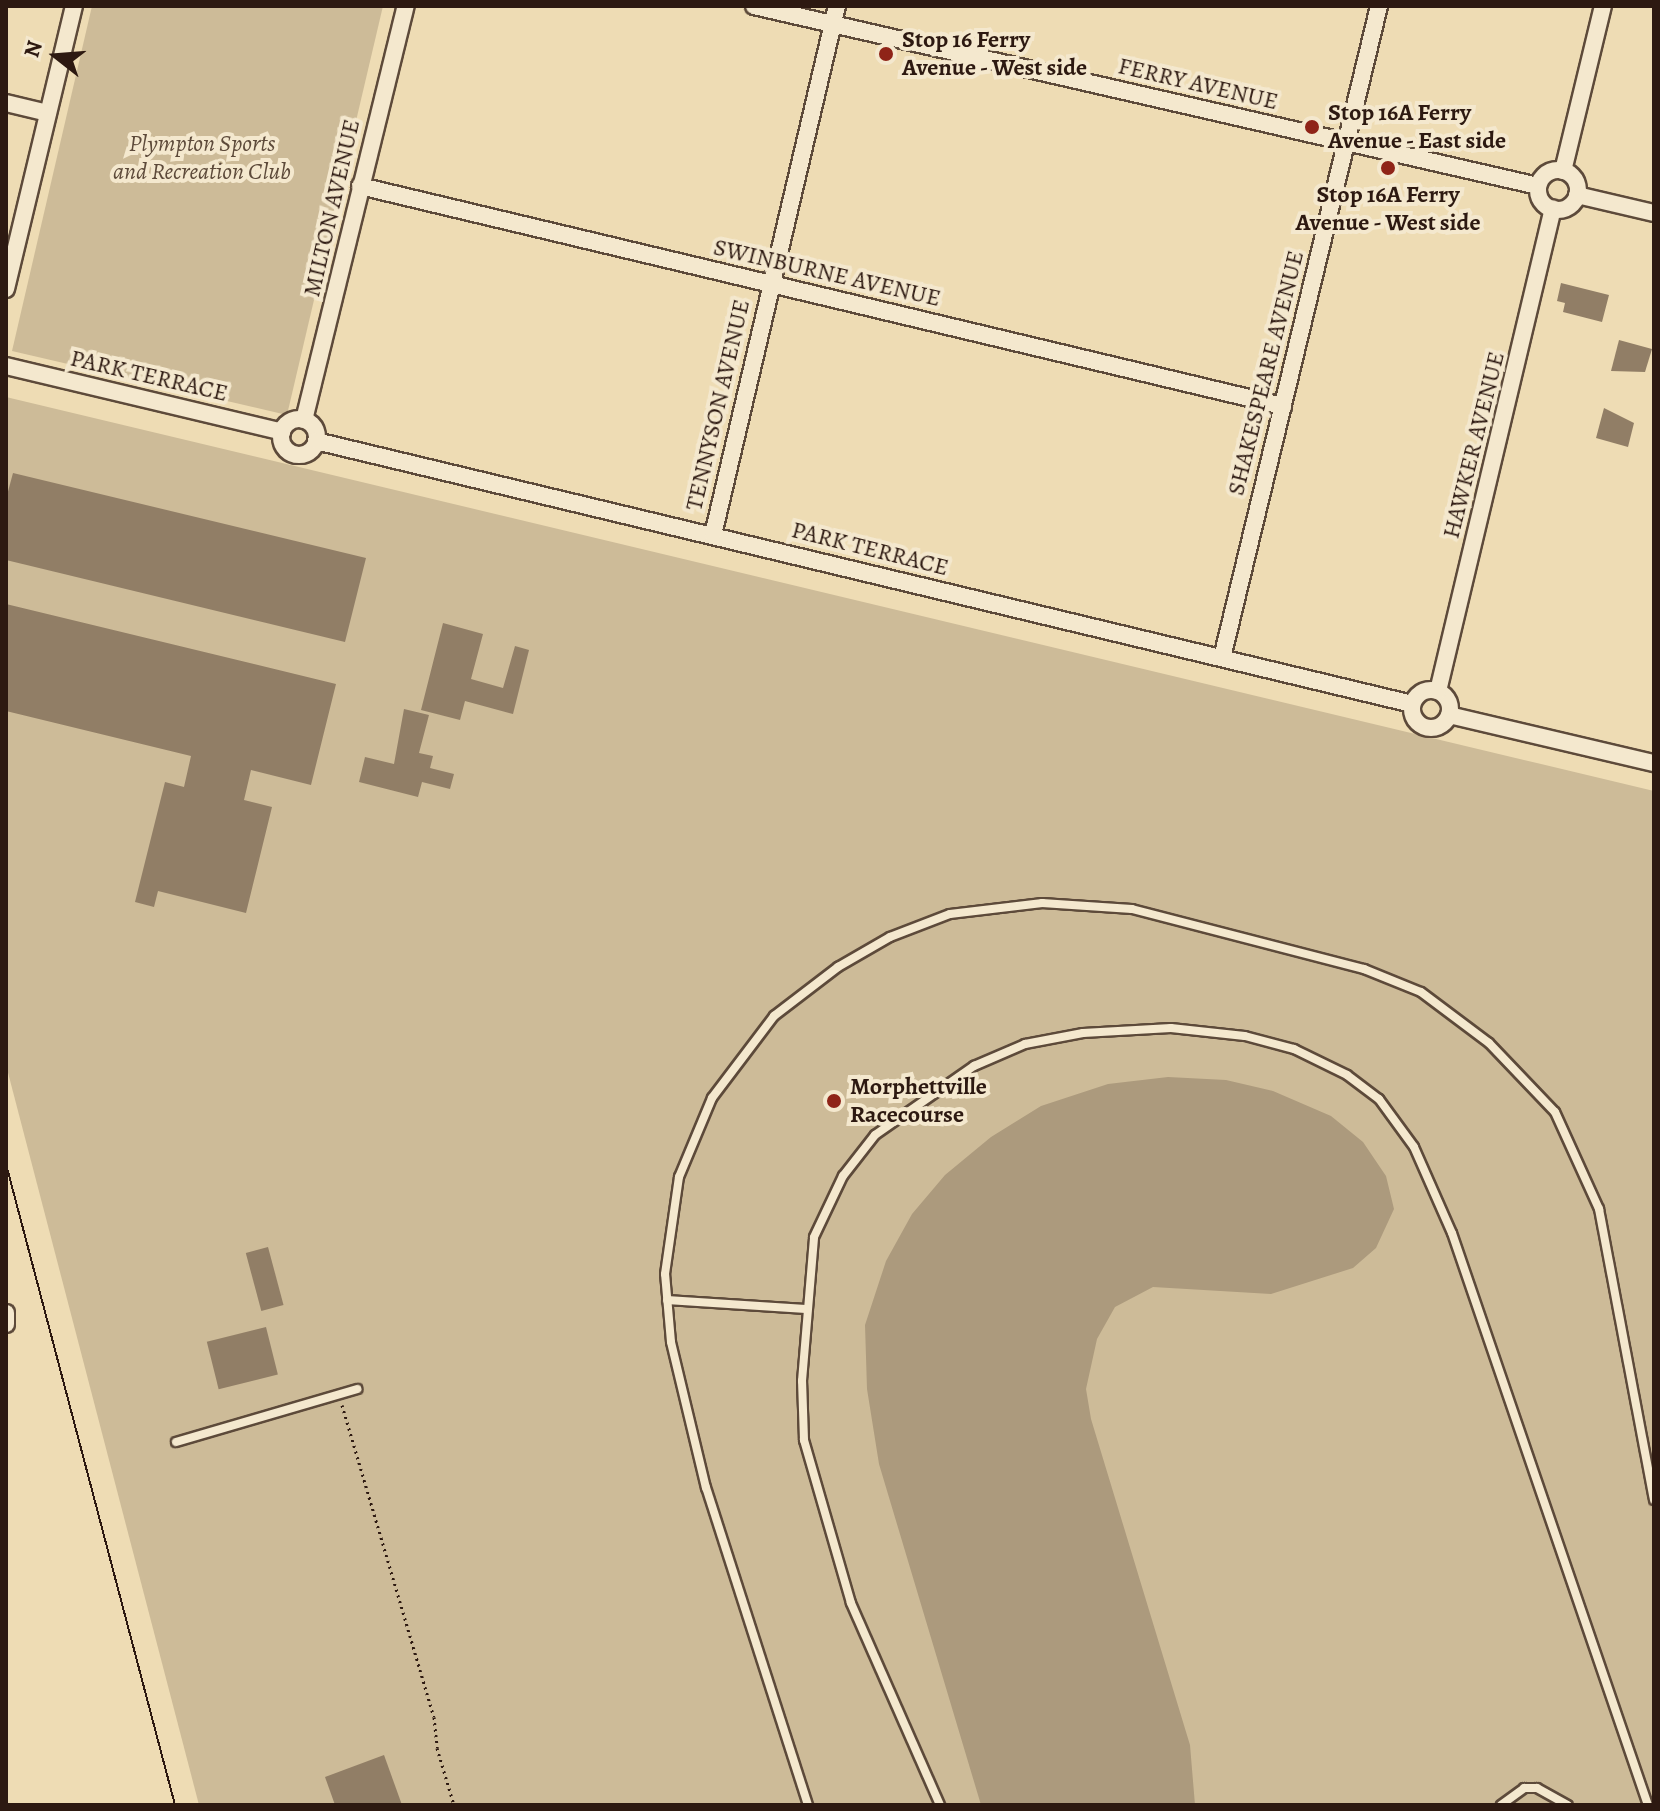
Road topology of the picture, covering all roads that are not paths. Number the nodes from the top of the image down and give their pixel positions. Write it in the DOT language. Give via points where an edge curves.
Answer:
graph roads {
  1 [pos="74,6"];
  2 [pos="406,6"];
  3 [pos="754,6"];
  4 [pos="837,6"];
  5 [pos="1379,6"];
  6 [pos="1603,6"];
  7 [pos="833,25"];
  8 [pos="6,103"];
  9 [pos="48,113"];
  10 [pos="1347,143"];
  11 [pos="1563,171"];
  12 [pos="360,186"];
  13 [pos="1538,186"];
  14 [pos="1577,195"];
  15 [pos="1553,209"];
  16 [pos="1654,213"];
  17 [pos="770,285"];
  18 [pos="6,289"];
  19 [pos="6,366"];
  20 [pos="1283,406"];
  21 [pos="304,420"];
  22 [pos="282,432"];
  23 [pos="316,441"];
  24 [pos="713,535"];
  25 [pos="1222,658"];
  26 [pos="1438,691"];
  27 [pos="1412,704"];
  28 [pos="1449,715"];
  29 [pos="1654,763"];
  30 [pos="667,1300"];
  31 [pos="806,1309"];
  32 [pos="357,1389"];
  33 [pos="176,1442"];
  34 [pos="1654,1500"];
  35 [pos="808,1805"];
  36 [pos="940,1805"];
  37 [pos="1501,1805"];
  38 [pos="1568,1805"];
  39 [pos="1648,1805"];
  1 -- 9 [label="street"];
  2 -- 12 [label="street, MILTON AVENUE"];
  3 -- 7 [label="street, FERRY AVENUE"];
  4 -- 7 [label="street, TENNYSON AVENUE"];
  5 -- 10 [label="street, SHAKESPEARE AVENUE"];
  6 -- 11 [label="street"];
  7 -- 10 [label="street, FERRY AVENUE"];
  7 -- 17 [label="street, TENNYSON AVENUE"];
  8 -- 9 [label="street"];
  9 -- 18 [label="street"];
  10 -- 13 [label="street, FERRY AVENUE"];
  10 -- 20 [label="street, SHAKESPEARE AVENUE"];
  11 -- 13 [label="street" via="1548,173"];
  11 -- 14 [label="street" via="1575,180"];
  12 -- 17 [label="street, SWINBURNE AVENUE"];
  12 -- 21 [label="street, MILTON AVENUE"];
  13 -- 15 [label="street" via="1541,201"];
  14 -- 15 [label="street" via="1568,207"];
  14 -- 16 [label="street"];
  15 -- 26 [label="street, HAWKER AVENUE"];
  17 -- 20 [label="street, SWINBURNE AVENUE"];
  17 -- 24 [label="street, TENNYSON AVENUE"];
  19 -- 22 [label="street, PARK TERRACE"];
  20 -- 25 [label="street, SHAKESPEARE AVENUE"];
  21 -- 22 [label="street" via="287,423"];
  21 -- 23 [label="street" via="314,427"];
  22 -- 23 [label="street" via="282,443 293,454 309,451"];
  23 -- 24 [label="street, PARK TERRACE"];
  24 -- 25 [label="street, PARK TERRACE"];
  25 -- 27 [label="street, PARK TERRACE"];
  26 -- 27 [label="street" via="1423,691"];
  26 -- 28 [label="street" via="1447,699"];
  27 -- 28 [label="street" via="1413,717 1425,728 1440,726"];
  28 -- 29 [label="street"];
  30 -- 31 [label="lane"];
  30 -- 34 [label="lane" via="665,1274 679,1177 712,1098 774,1016 838,967 890,937 950,914 1042,903 1132,909 1364,969 1421,992 1489,1043 1555,1112 1599,1209"];
  30 -- 35 [label="lane" via="671,1342 706,1488"];
  31 -- 36 [label="lane" via="804,1440 826,1529 851,1603"];
  31 -- 39 [label="lane" via="814,1237 843,1176 875,1135 974,1066 1025,1044 1083,1033 1171,1028 1245,1036 1294,1049 1347,1075 1379,1099 1414,1147 1452,1233"];
  32 -- 33 [label="lane"];
  37 -- 38 [label="lane" via="1524,1788 1537,1788"];
}
